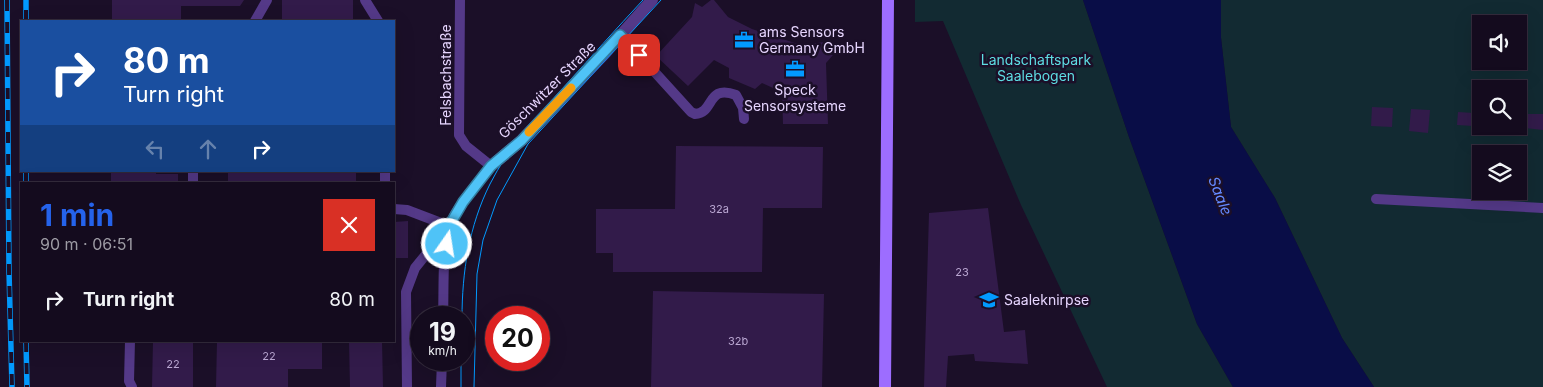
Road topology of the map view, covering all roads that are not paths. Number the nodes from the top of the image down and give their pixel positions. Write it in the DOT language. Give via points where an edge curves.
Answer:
graph roads {
  1 [pos="267,0"];
  2 [pos="365,0"];
  3 [pos="460,0"];
  4 [pos="652,0"];
  5 [pos="888,0"];
  6 [pos="257,20"];
  7 [pos="377,20"];
  8 [pos="620,35"];
  9 [pos="744,119"];
  10 [pos="491,166"];
  11 [pos="1376,199"];
  12 [pos="1543,208"];
  13 [pos="395,210"];
  14 [pos="449,226"];
  15 [pos="443,306"];
  16 [pos="130,342"];
  17 [pos="442,371"];
  18 [pos="132,387"];
  19 [pos="407,387"];
  20 [pos="441,387"];
  21 [pos="885,387"];
  1 -- 6 [label="lane"];
  2 -- 7 [label="lane"];
  3 -- 10 [label="lane, Felsbachstraße" via="459,135 466,146"];
  4 -- 8 [label="street, Göschwitzer Straße"];
  5 -- 21 [label="main road"];
  8 -- 9 [label="lane" via="691,112 702,113 717,94 724,92 736,95 743,108"];
  8 -- 10 [label="street, Göschwitzer Straße" via="522,140"];
  10 -- 14 [label="lane, Göschwitzer Straße"];
  11 -- 12 [label="lane"];
  13 -- 14 [label="lane" via="407,210"];
  14 -- 15 [label="lane, Göschwitzer Straße"];
  14 -- 19 [label="lane" via="415,268 406,292"];
  16 -- 18 [label="lane" via="129,381"];
  17 -- 20 [label="lane"];
}
